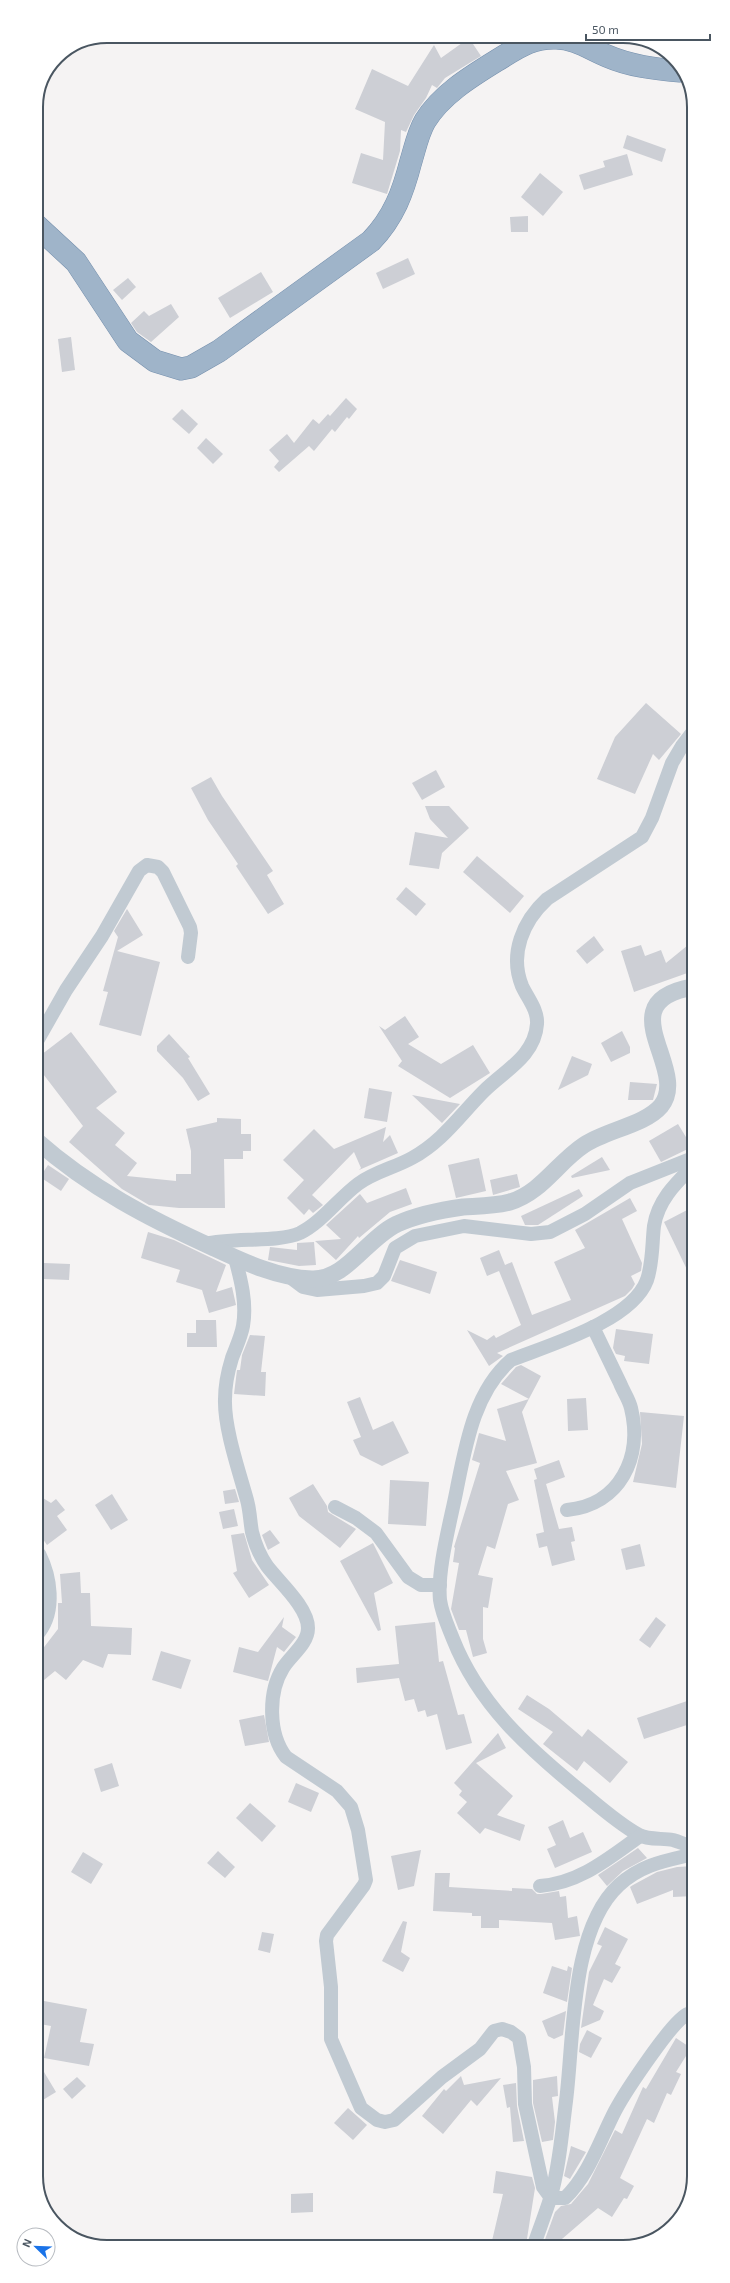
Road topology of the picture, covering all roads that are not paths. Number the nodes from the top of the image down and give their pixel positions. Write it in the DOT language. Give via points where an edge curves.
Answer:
graph roads {
  1 [pos="526,43"];
  2 [pos="580,43"];
  3 [pos="675,70"];
  4 [pos="43,231"];
  5 [pos="687,740"];
  6 [pos="188,957"];
  7 [pos="687,987"];
  8 [pos="43,1030"];
  9 [pos="43,1146"];
  10 [pos="687,1160"];
  11 [pos="687,1172"];
  12 [pos="205,1244"];
  13 [pos="235,1258"];
  14 [pos="287,1276"];
  15 [pos="594,1327"];
  16 [pos="335,1507"];
  17 [pos="567,1510"];
  18 [pos="43,1572"];
  19 [pos="440,1585"];
  20 [pos="43,1621"];
  21 [pos="640,1836"];
  22 [pos="687,1845"];
  23 [pos="687,1856"];
  24 [pos="540,1886"];
  25 [pos="687,2014"];
  26 [pos="550,2198"];
  27 [pos="536,2240"];
  1 -- 4 [label="highway" via="474,74 435,108 418,136 394,213 371,241 219,351 191,367 181,369 155,361 128,341 76,262"];
  2 -- 3 [label="highway" via="606,56 637,66"];
  5 -- 12 [label="street" via="672,763 642,838 547,899 527,921 517,952 517,967 522,984 537,1014 537,1026 524,1056 484,1090 437,1141 412,1158 358,1184 300,1233 283,1237 219,1240"];
  6 -- 8 [label="street" via="191,934 188,921 163,872 158,867 147,865 139,871"];
  7 -- 14 [label="street" via="666,995 655,1006 653,1016 656,1042 667,1086 666,1097 656,1110 587,1143 564,1161 533,1192 524,1197 502,1204 460,1208 407,1219 384,1231 338,1273 312,1279"];
  9 -- 12 [label="street" via="88,1182 117,1201"];
  10 -- 14 [label="street" via="634,1181 585,1214 550,1232 532,1234 464,1226 415,1236 395,1248 382,1280 372,1284 317,1290 303,1287"];
  11 -- 15 [label="street" via="670,1189 660,1207 654,1225 654,1244 646,1280 639,1294"];
  12 -- 13 [label="street"];
  13 -- 14 [label="street"];
  13 -- 26 [label="street" via="245,1316 241,1338 229,1368 226,1411 255,1542 266,1565 305,1614 308,1628 303,1644 290,1658 277,1679 272,1707 277,1739 280,1750 286,1757 337,1791 351,1807 358,1830 366,1880 327,1935 331,2039 361,2108 369,2116 385,2122 402,2115 442,2077 480,2050 494,2032 502,2029 511,2032 519,2038 524,2067 525,2104 542,2187"];
  15 -- 17 [label="street" via="631,1407 634,1428 631,1458 621,1480 600,1501 584,1508"];
  15 -- 19 [label="street" via="511,1360 484,1394 475,1413 457,1486"];
  16 -- 19 [label="street" via="376,1533 408,1577 421,1585"];
  18 -- 20 [label="street" via="48,1588 48,1604"];
  19 -- 21 [label="street" via="442,1613 460,1656 475,1684 496,1713 555,1770"];
  21 -- 22 [label="street" via="675,1840"];
  21 -- 24 [label="street" via="604,1863 557,1885"];
  23 -- 26 [label="street" via="650,1864 619,1885 592,1926 582,1962 570,2046 566,2100"];
  25 -- 26 [label="street" via="676,2024 633,2082 574,2190 565,2198"];
  26 -- 27 [label="street"];
}
